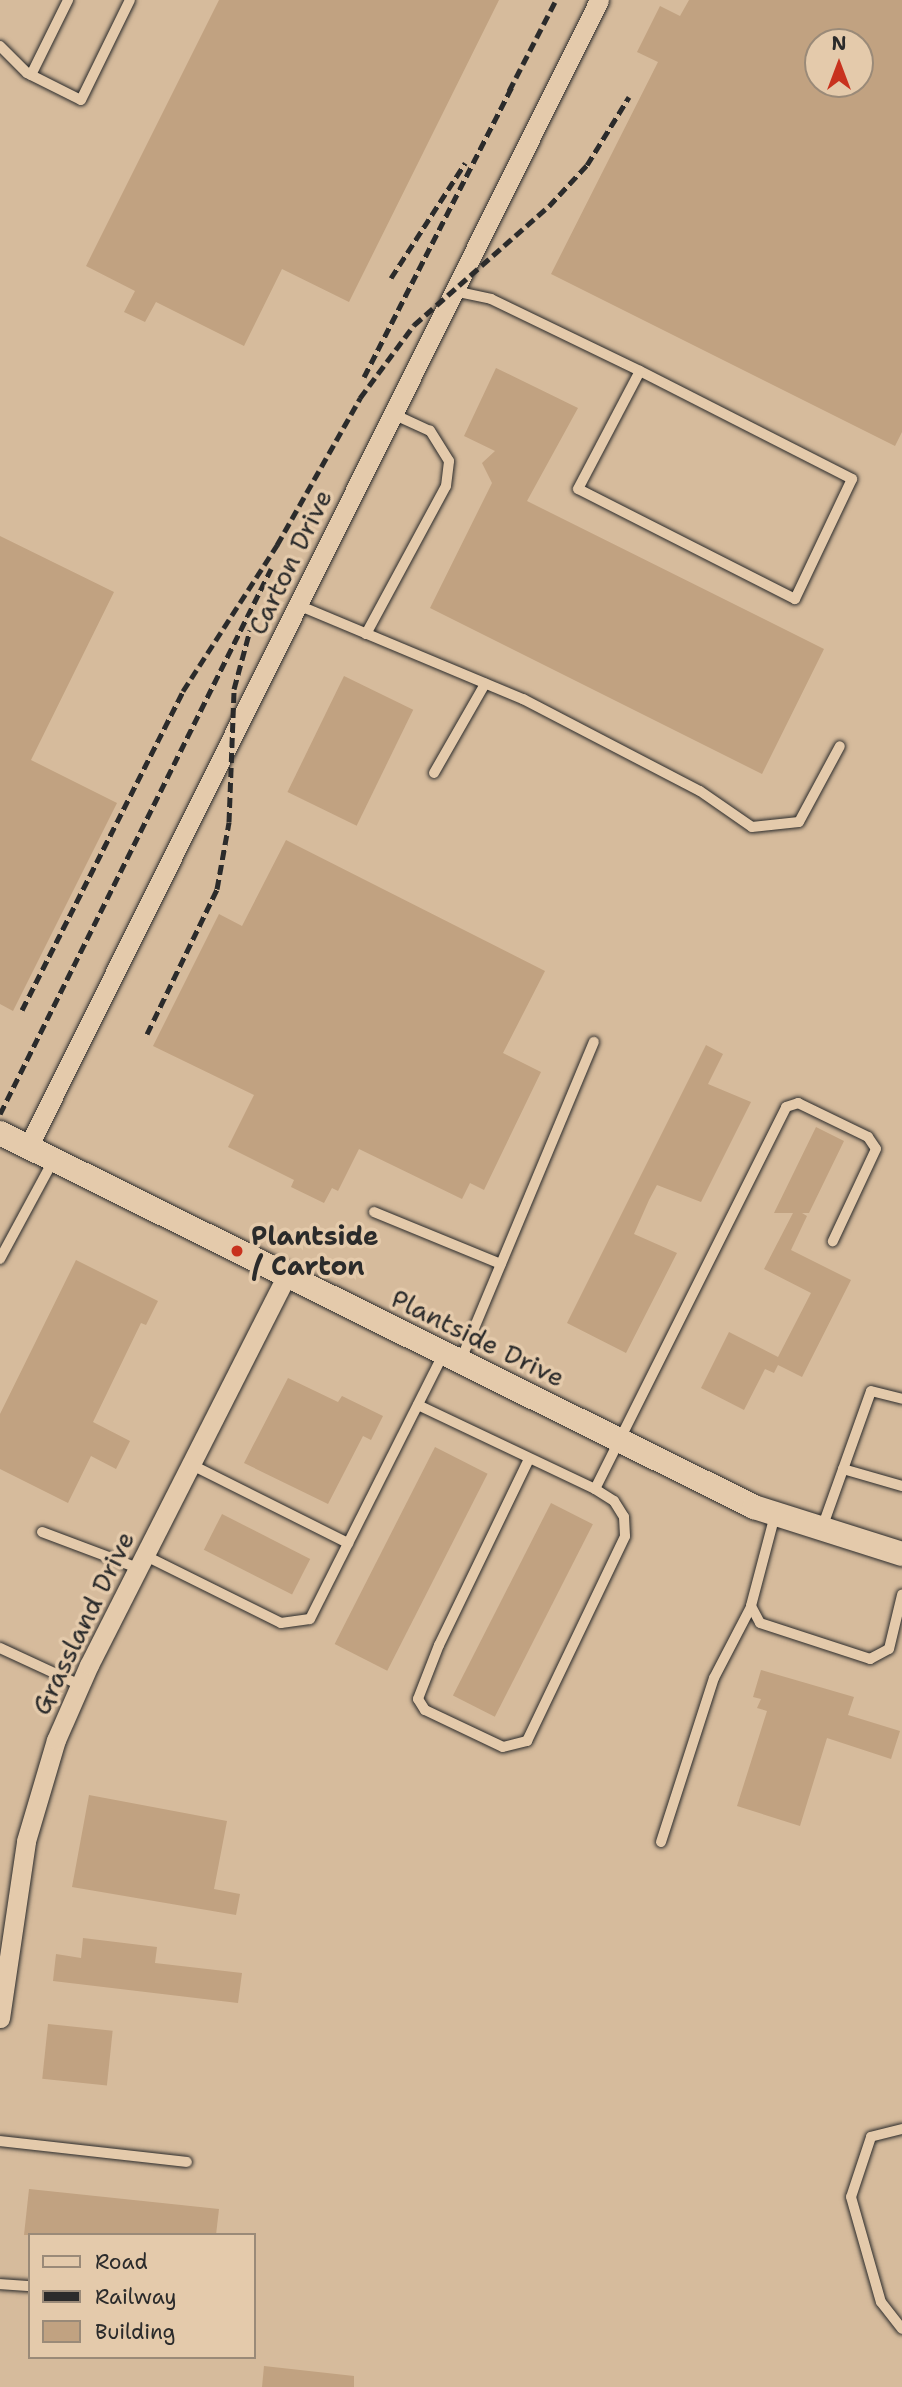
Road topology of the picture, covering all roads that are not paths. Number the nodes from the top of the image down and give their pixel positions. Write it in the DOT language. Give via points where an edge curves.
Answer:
graph roads {
  1 [pos="68,0"];
  2 [pos="130,0"];
  3 [pos="599,0"];
  4 [pos="0,46"];
  5 [pos="31,75"];
  6 [pos="454,291"];
  7 [pos="640,371"];
  8 [pos="393,414"];
  9 [pos="298,605"];
  10 [pos="366,634"];
  11 [pos="485,684"];
  12 [pos="840,746"];
  13 [pos="434,773"];
  14 [pos="594,1042"];
  15 [pos="0,1133"];
  16 [pos="28,1147"];
  17 [pos="53,1160"];
  18 [pos="374,1212"];
  19 [pos="833,1241"];
  20 [pos="0,1259"];
  21 [pos="501,1264"];
  22 [pos="286,1276"];
  23 [pos="452,1358"];
  24 [pos="902,1399"];
  25 [pos="418,1405"];
  26 [pos="619,1441"];
  27 [pos="529,1459"];
  28 [pos="190,1464"];
  29 [pos="843,1469"];
  30 [pos="902,1486"];
  31 [pos="595,1489"];
  32 [pos="776,1515"];
  33 [pos="821,1531"];
  34 [pos="42,1532"];
  35 [pos="348,1543"];
  36 [pos="902,1554"];
  37 [pos="141,1562"];
  38 [pos="902,1595"];
  39 [pos="751,1606"];
  40 [pos="0,1648"];
  41 [pos="80,1685"];
  42 [pos="662,1842"];
  43 [pos="0,2018"];
  44 [pos="902,2129"];
  45 [pos="0,2141"];
  46 [pos="187,2162"];
  47 [pos="0,2284"];
  48 [pos="28,2286"];
  49 [pos="902,2329"];
  1 -- 5 [label="lane"];
  2 -- 5 [label="lane" via="81,100"];
  3 -- 6 [label="street, Carton Drive"];
  4 -- 5 [label="lane"];
  6 -- 7 [label="lane" via="491,299"];
  6 -- 8 [label="street, Carton Drive"];
  7 -- 7 [label="lane" via="578,489 795,599 852,479"];
  8 -- 9 [label="street, Carton Drive"];
  8 -- 10 [label="lane" via="429,432 449,461 446,486"];
  9 -- 10 [label="lane"];
  9 -- 16 [label="street, Carton Drive"];
  10 -- 11 [label="lane"];
  11 -- 12 [label="lane" via="700,791 752,827 799,822"];
  11 -- 13 [label="lane"];
  14 -- 21 [label="lane"];
  15 -- 16 [label="street, Plantside Drive"];
  16 -- 17 [label="street, Plantside Drive"];
  17 -- 20 [label="lane"];
  17 -- 22 [label="street, Plantside Drive"];
  18 -- 21 [label="lane"];
  19 -- 26 [label="lane" via="876,1149 868,1137 798,1103 786,1107"];
  21 -- 23 [label="lane"];
  22 -- 23 [label="street, Plantside Drive"];
  22 -- 28 [label="street, Grassland Drive"];
  23 -- 25 [label="lane"];
  23 -- 26 [label="street, Plantside Drive"];
  24 -- 29 [label="lane" via="871,1391"];
  25 -- 27 [label="lane"];
  25 -- 35 [label="lane"];
  26 -- 31 [label="lane"];
  26 -- 32 [label="street, Plantside Drive"];
  27 -- 31 [label="lane"];
  27 -- 31 [label="lane" via="439,1645 418,1699 425,1710 503,1747 527,1741 625,1536 624,1517 614,1501"];
  28 -- 35 [label="lane"];
  28 -- 37 [label="street, Grassland Drive"];
  29 -- 30 [label="lane"];
  29 -- 33 [label="lane"];
  32 -- 33 [label="street, Plantside Drive"];
  32 -- 39 [label="lane"];
  33 -- 36 [label="street, Plantside Drive"];
  34 -- 37 [label="lane"];
  35 -- 37 [label="lane" via="310,1619 296,1623 281,1623"];
  37 -- 41 [label="street, Grassland Drive"];
  38 -- 39 [label="lane" via="888,1649 870,1659 760,1623"];
  39 -- 42 [label="lane" via="715,1678"];
  40 -- 41 [label="lane"];
  41 -- 43 [label="street, Grassland Drive" via="56,1740 26,1841"];
  44 -- 49 [label="lane" via="871,2137 851,2197 881,2302"];
  45 -- 46 [label="lane"];
  47 -- 48 [label="lane"];
}
